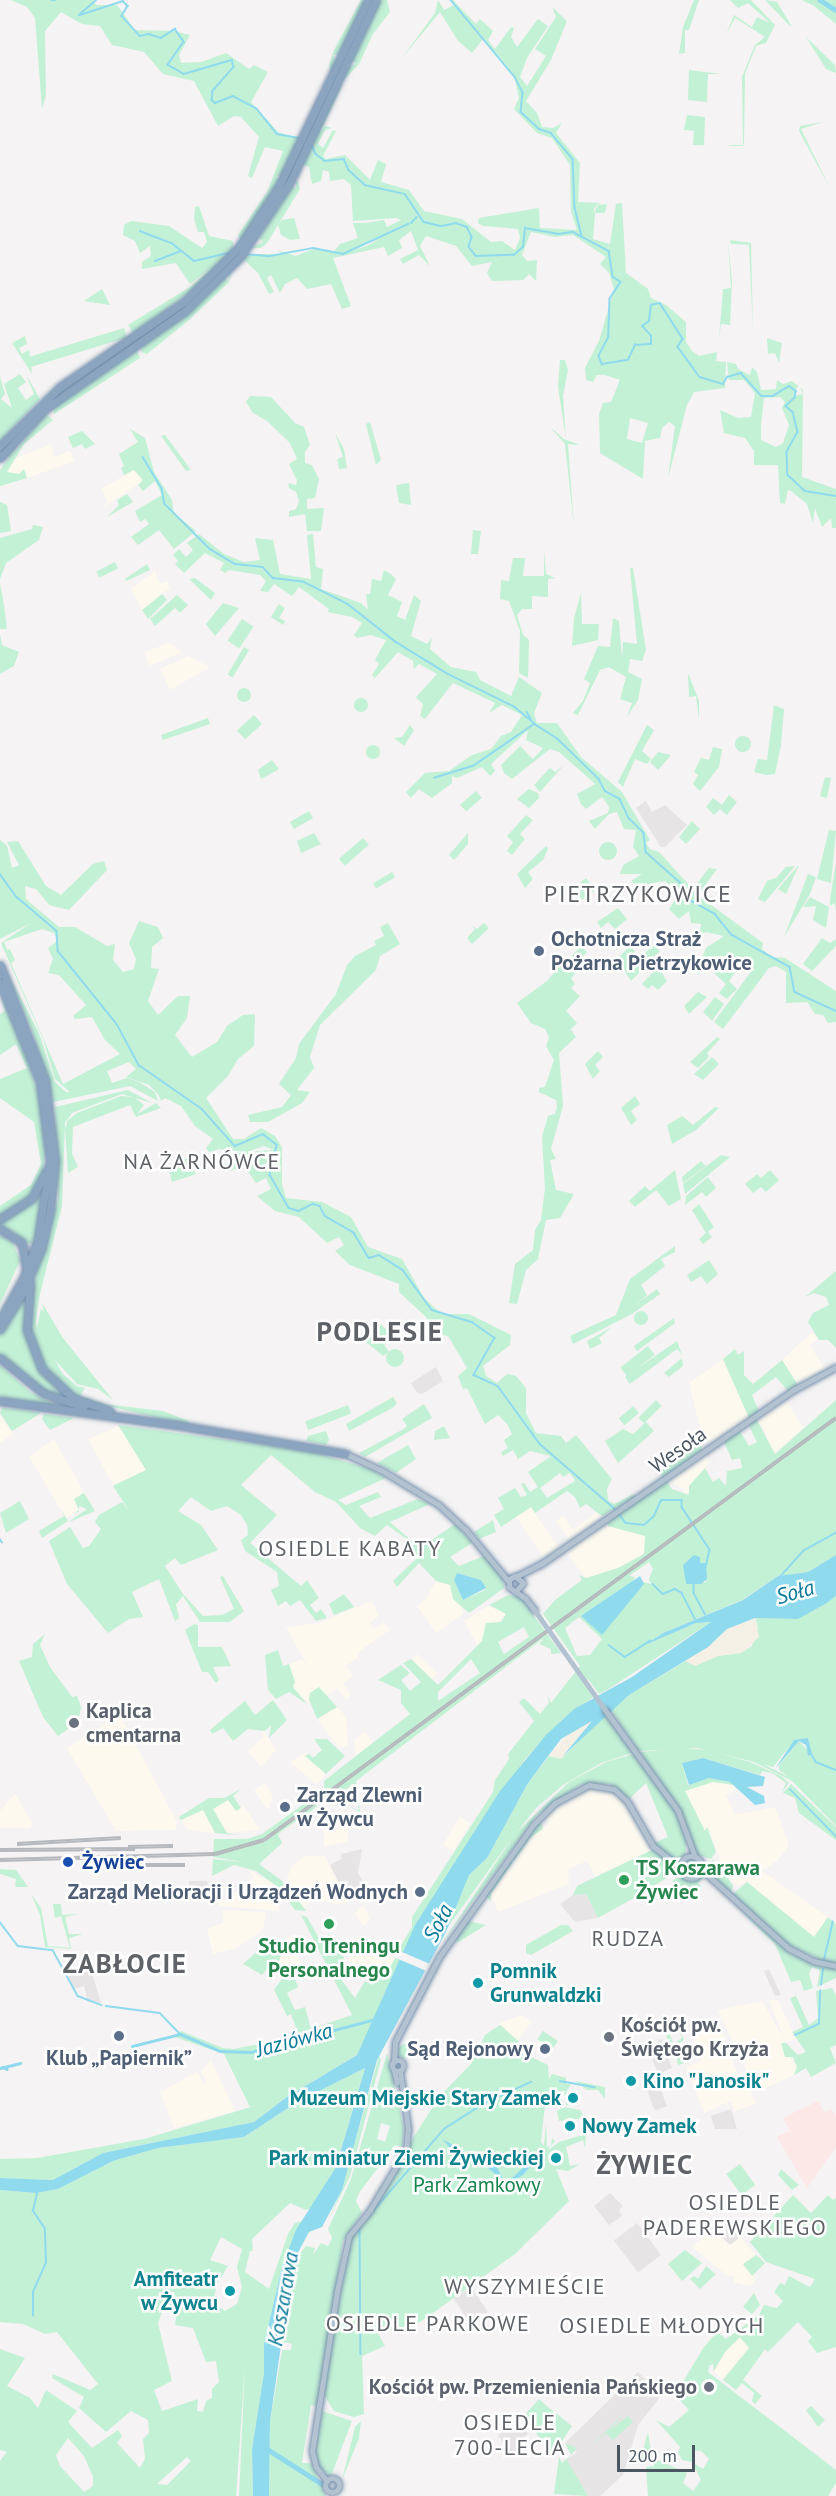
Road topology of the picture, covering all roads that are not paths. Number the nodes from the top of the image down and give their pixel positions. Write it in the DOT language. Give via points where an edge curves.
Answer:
graph roads {
  1 [pos="368,0"];
  2 [pos="376,0"];
  3 [pos="345,58"];
  4 [pos="220,275"];
  5 [pos="0,446"];
  6 [pos="0,458"];
  7 [pos="0,965"];
  8 [pos="0,984"];
  9 [pos="50,1153"];
  10 [pos="0,1219"];
  11 [pos="0,1229"];
  12 [pos="33,1270"];
  13 [pos="24,1277"];
  14 [pos="0,1320"];
  15 [pos="0,1329"];
  16 [pos="0,1360"];
  17 [pos="836,1367"];
  18 [pos="0,1401"];
  19 [pos="86,1412"];
  20 [pos="110,1412"];
  21 [pos="177,1425"];
  22 [pos="346,1454"];
  23 [pos="493,1559"];
  24 [pos="541,1564"];
  25 [pos="516,1576"];
  26 [pos="508,1581"];
  27 [pos="522,1584"];
  28 [pos="516,1590"];
  29 [pos="525,1598"];
  30 [pos="689,1840"];
  31 [pos="665,1857"];
  32 [pos="695,1857"];
  33 [pos="684,1858"];
  34 [pos="679,1866"];
  35 [pos="702,1870"];
  36 [pos="698,1876"];
  37 [pos="711,1880"];
  38 [pos="836,1966"];
  39 [pos="396,2061"];
  40 [pos="397,2071"];
  41 [pos="327,2481"];
  42 [pos="333,2494"];
  1 -- 3 [label="highway"];
  2 -- 3 [label="highway"];
  3 -- 4 [label="highway" via="287,180 251,238"];
  4 -- 5 [label="highway" via="60,387"];
  4 -- 6 [label="highway" via="167,325 64,393"];
  7 -- 12 [label="highway" via="40,1061 54,1125 52,1203"];
  8 -- 9 [label="highway" via="38,1076"];
  9 -- 10 [label="highway" via="37,1192"];
  9 -- 13 [label="highway" via="43,1220"];
  11 -- 13 [label="highway" via="14,1235 24,1246"];
  12 -- 15 [label="highway"];
  12 -- 20 [label="highway" via="26,1322 38,1361 64,1392"];
  13 -- 14 [label="highway"];
  16 -- 19 [label="highway" via="41,1396"];
  16 -- 20 [label="highway" via="52,1398"];
  17 -- 24 [label="main road, Wesoła" via="795,1389"];
  18 -- 19 [label="highway"];
  19 -- 21 [label="highway"];
  20 -- 21 [label="highway"];
  21 -- 22 [label="highway"];
  22 -- 23 [label="main road" via="430,1499"];
  23 -- 25 [label="main road"];
  23 -- 26 [label="main road"];
  24 -- 25 [label="main road, Wesoła"];
  24 -- 27 [label="main road, Wesoła"];
  25 -- 26 [label="main road, Wesoła"];
  25 -- 27 [label="main road"];
  26 -- 28 [label="main road" via="509,1587"];
  27 -- 28 [label="main road, Wesoła"];
  27 -- 29 [label="main road"];
  28 -- 29 [label="main road"];
  29 -- 30 [label="main road, bridge" via="678,1811"];
  30 -- 32 [label="main road"];
  30 -- 33 [label="main road"];
  31 -- 33 [label="main road"];
  31 -- 34 [label="main road"];
  31 -- 39 [label="main road" via="653,1846 627,1801 614,1789 590,1785 555,1803 533,1825 444,1949 394,2051"];
  32 -- 33 [label="main road"];
  32 -- 35 [label="main road"];
  33 -- 34 [label="main road"];
  34 -- 36 [label="main road" via="685,1877"];
  35 -- 36 [label="main road"];
  35 -- 37 [label="main road"];
  36 -- 37 [label="main road"];
  37 -- 38 [label="main road" via="792,1950"];
  39 -- 40 [label="main road"];
  39 -- 40 [label="main road" via="403,2064"];
  40 -- 41 [label="main road" via="407,2130 405,2150 346,2244 321,2386 312,2457"];
  41 -- 42 [label="main road"];
  41 -- 42 [label="main road" via="338,2481"];
}
